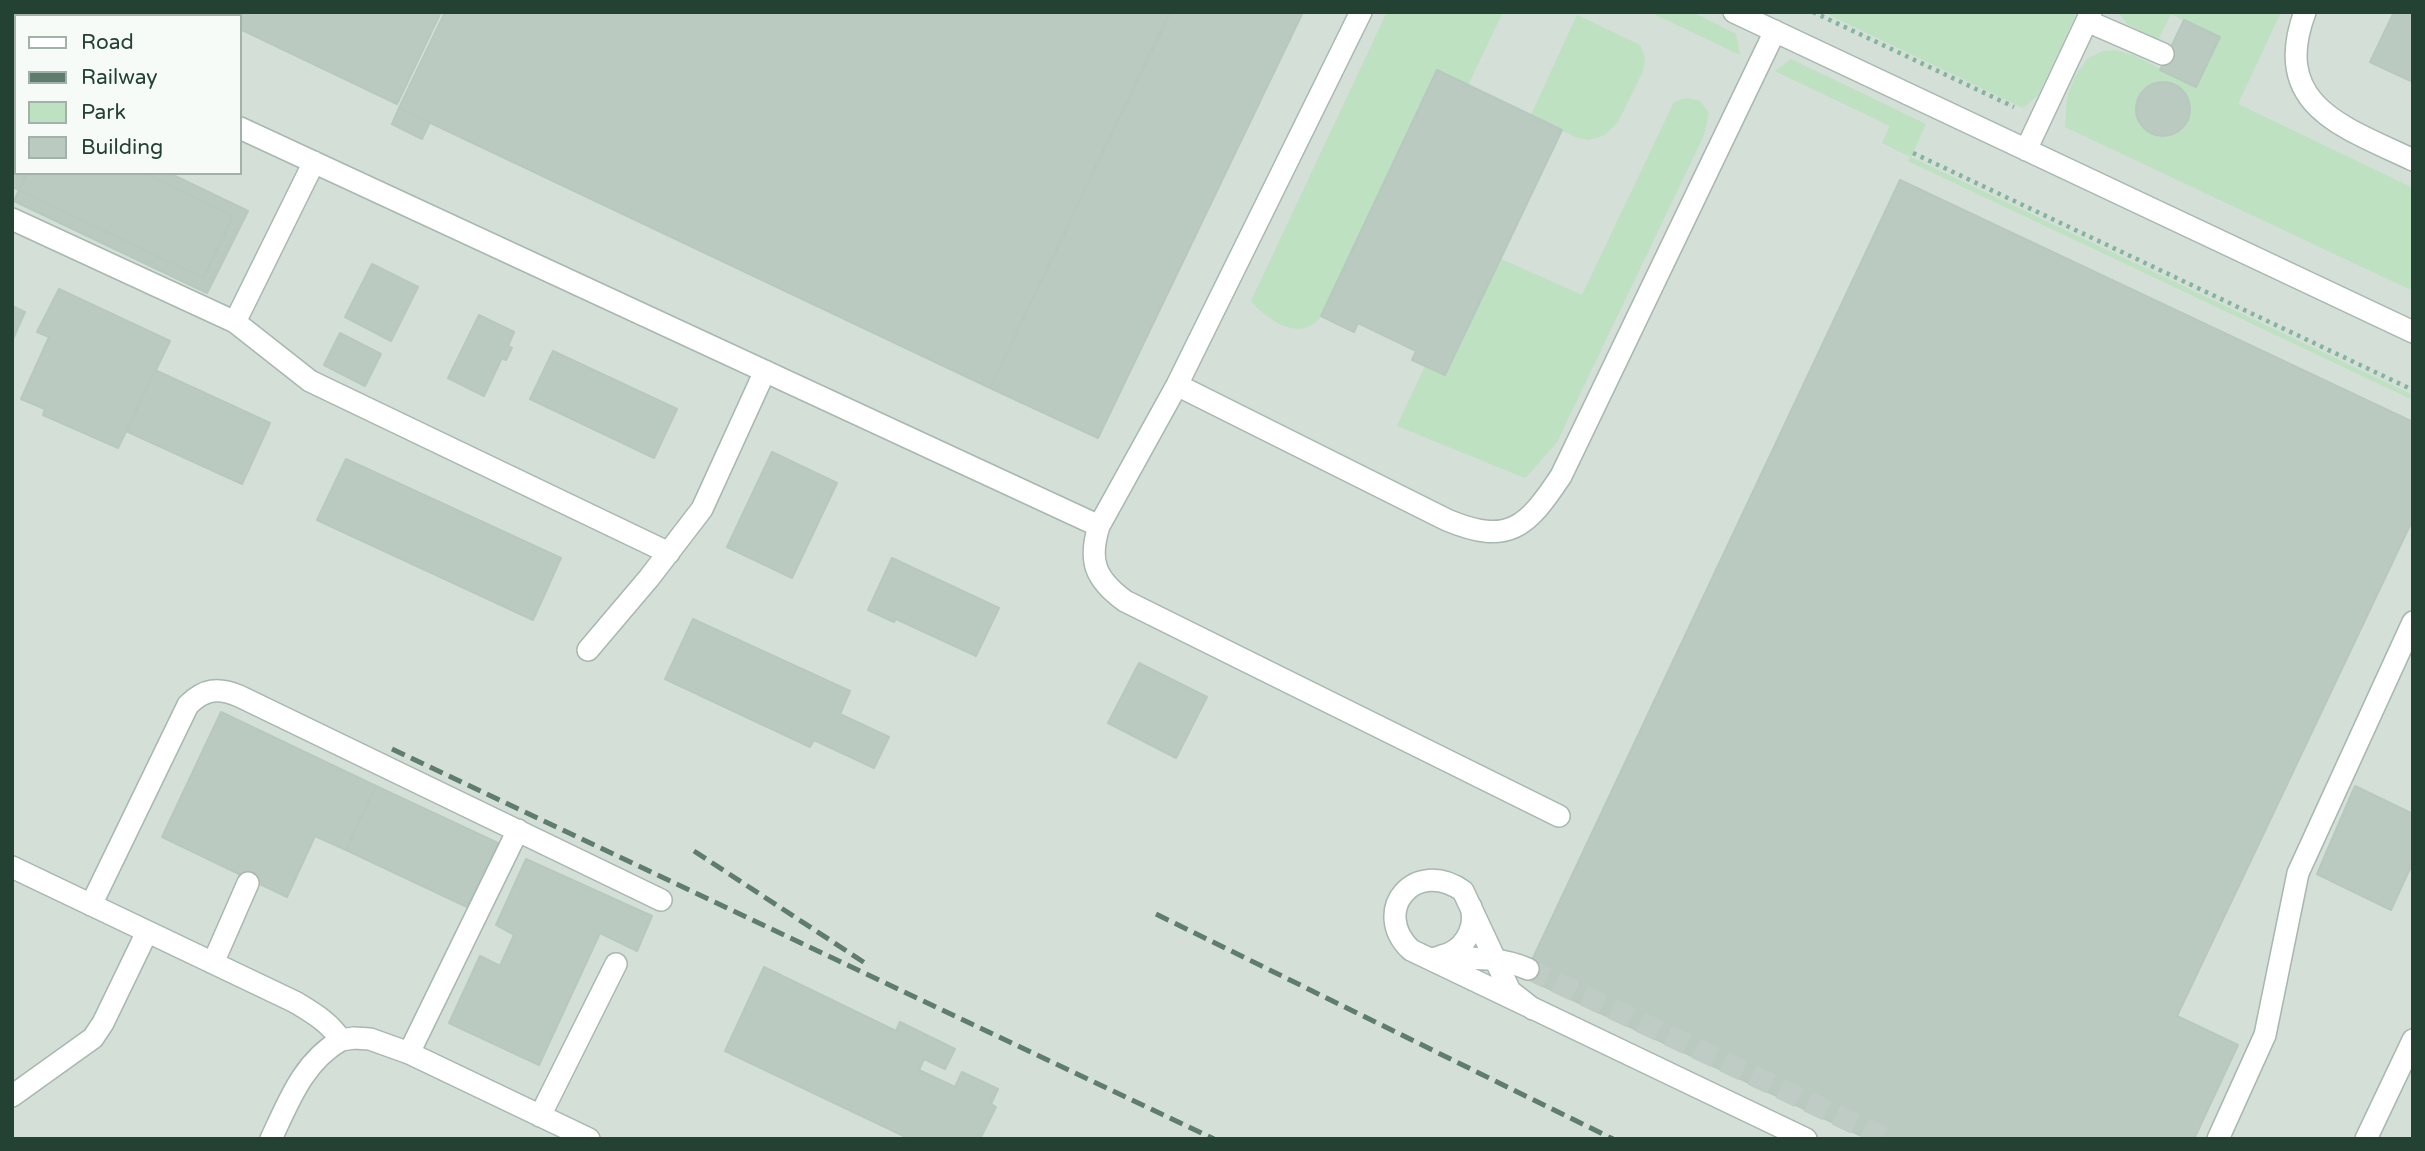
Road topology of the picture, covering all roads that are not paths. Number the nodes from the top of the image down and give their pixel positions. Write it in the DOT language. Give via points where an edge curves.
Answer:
graph roads {
  1 [pos="1361,12"];
  2 [pos="1734,12"];
  3 [pos="2305,12"];
  4 [pos="2089,17"];
  5 [pos="1775,31"];
  6 [pos="2163,54"];
  7 [pos="242,129"];
  8 [pos="2026,150"];
  9 [pos="2413,160"];
  10 [pos="314,162"];
  11 [pos="12,219"];
  12 [pos="235,322"];
  13 [pos="2413,332"];
  14 [pos="765,371"];
  15 [pos="1177,385"];
  16 [pos="1099,526"];
  17 [pos="669,553"];
  18 [pos="2413,622"];
  19 [pos="588,650"];
  20 [pos="1559,816"];
  21 [pos="518,830"];
  22 [pos="12,867"];
  23 [pos="248,883"];
  24 [pos="661,900"];
  25 [pos="1470,902"];
  26 [pos="91,905"];
  27 [pos="147,932"];
  28 [pos="1429,957"];
  29 [pos="1495,959"];
  30 [pos="213,962"];
  31 [pos="616,964"];
  32 [pos="1528,969"];
  33 [pos="1533,1009"];
  34 [pos="341,1040"];
  35 [pos="2413,1040"];
  36 [pos="409,1053"];
  37 [pos="12,1096"];
  38 [pos="540,1116"];
  39 [pos="271,1139"];
  40 [pos="589,1139"];
  41 [pos="1806,1139"];
  42 [pos="2218,1139"];
  43 [pos="2366,1139"];
  1 -- 15 [label="lane"];
  2 -- 5 [label="lane"];
  3 -- 9 [label="lane" via="2295,56 2299,79 2311,102 2350,130"];
  4 -- 6 [label="lane"];
  4 -- 8 [label="lane"];
  5 -- 8 [label="lane"];
  5 -- 15 [label="lane" via="1562,476 1531,518 1512,530 1490,533 1447,520"];
  7 -- 10 [label="lane"];
  8 -- 13 [label="lane"];
  10 -- 12 [label="lane"];
  10 -- 14 [label="lane"];
  11 -- 12 [label="lane"];
  12 -- 17 [label="lane" via="310,381"];
  14 -- 16 [label="lane"];
  14 -- 17 [label="lane" via="702,509"];
  15 -- 16 [label="lane"];
  16 -- 20 [label="lane" via="1093,562 1110,590 1125,601"];
  17 -- 19 [label="lane"];
  18 -- 42 [label="lane" via="2298,873 2265,1035"];
  21 -- 24 [label="lane"];
  21 -- 26 [label="lane" via="232,693 212,690 188,705"];
  21 -- 36 [label="lane"];
  22 -- 26 [label="lane"];
  23 -- 30 [label="lane"];
  25 -- 28 [label="lane" via="1473,915 1467,939 1447,955"];
  25 -- 28 [label="lane" via="1463,891 1439,879 1426,879 1404,892 1394,917 1396,930 1411,950"];
  25 -- 29 [label="lane"];
  26 -- 27 [label="lane"];
  27 -- 30 [label="lane"];
  27 -- 37 [label="lane" via="93,1038"];
  28 -- 29 [label="lane"];
  28 -- 33 [label="lane"];
  29 -- 32 [label="lane"];
  29 -- 33 [label="lane" via="1510,991"];
  30 -- 34 [label="lane" via="295,1002 321,1018"];
  31 -- 38 [label="lane"];
  33 -- 41 [label="lane"];
  34 -- 36 [label="lane" via="370,1039"];
  34 -- 39 [label="lane" via="304,1072"];
  35 -- 43 [label="lane"];
  36 -- 38 [label="lane"];
  38 -- 40 [label="lane"];
}
